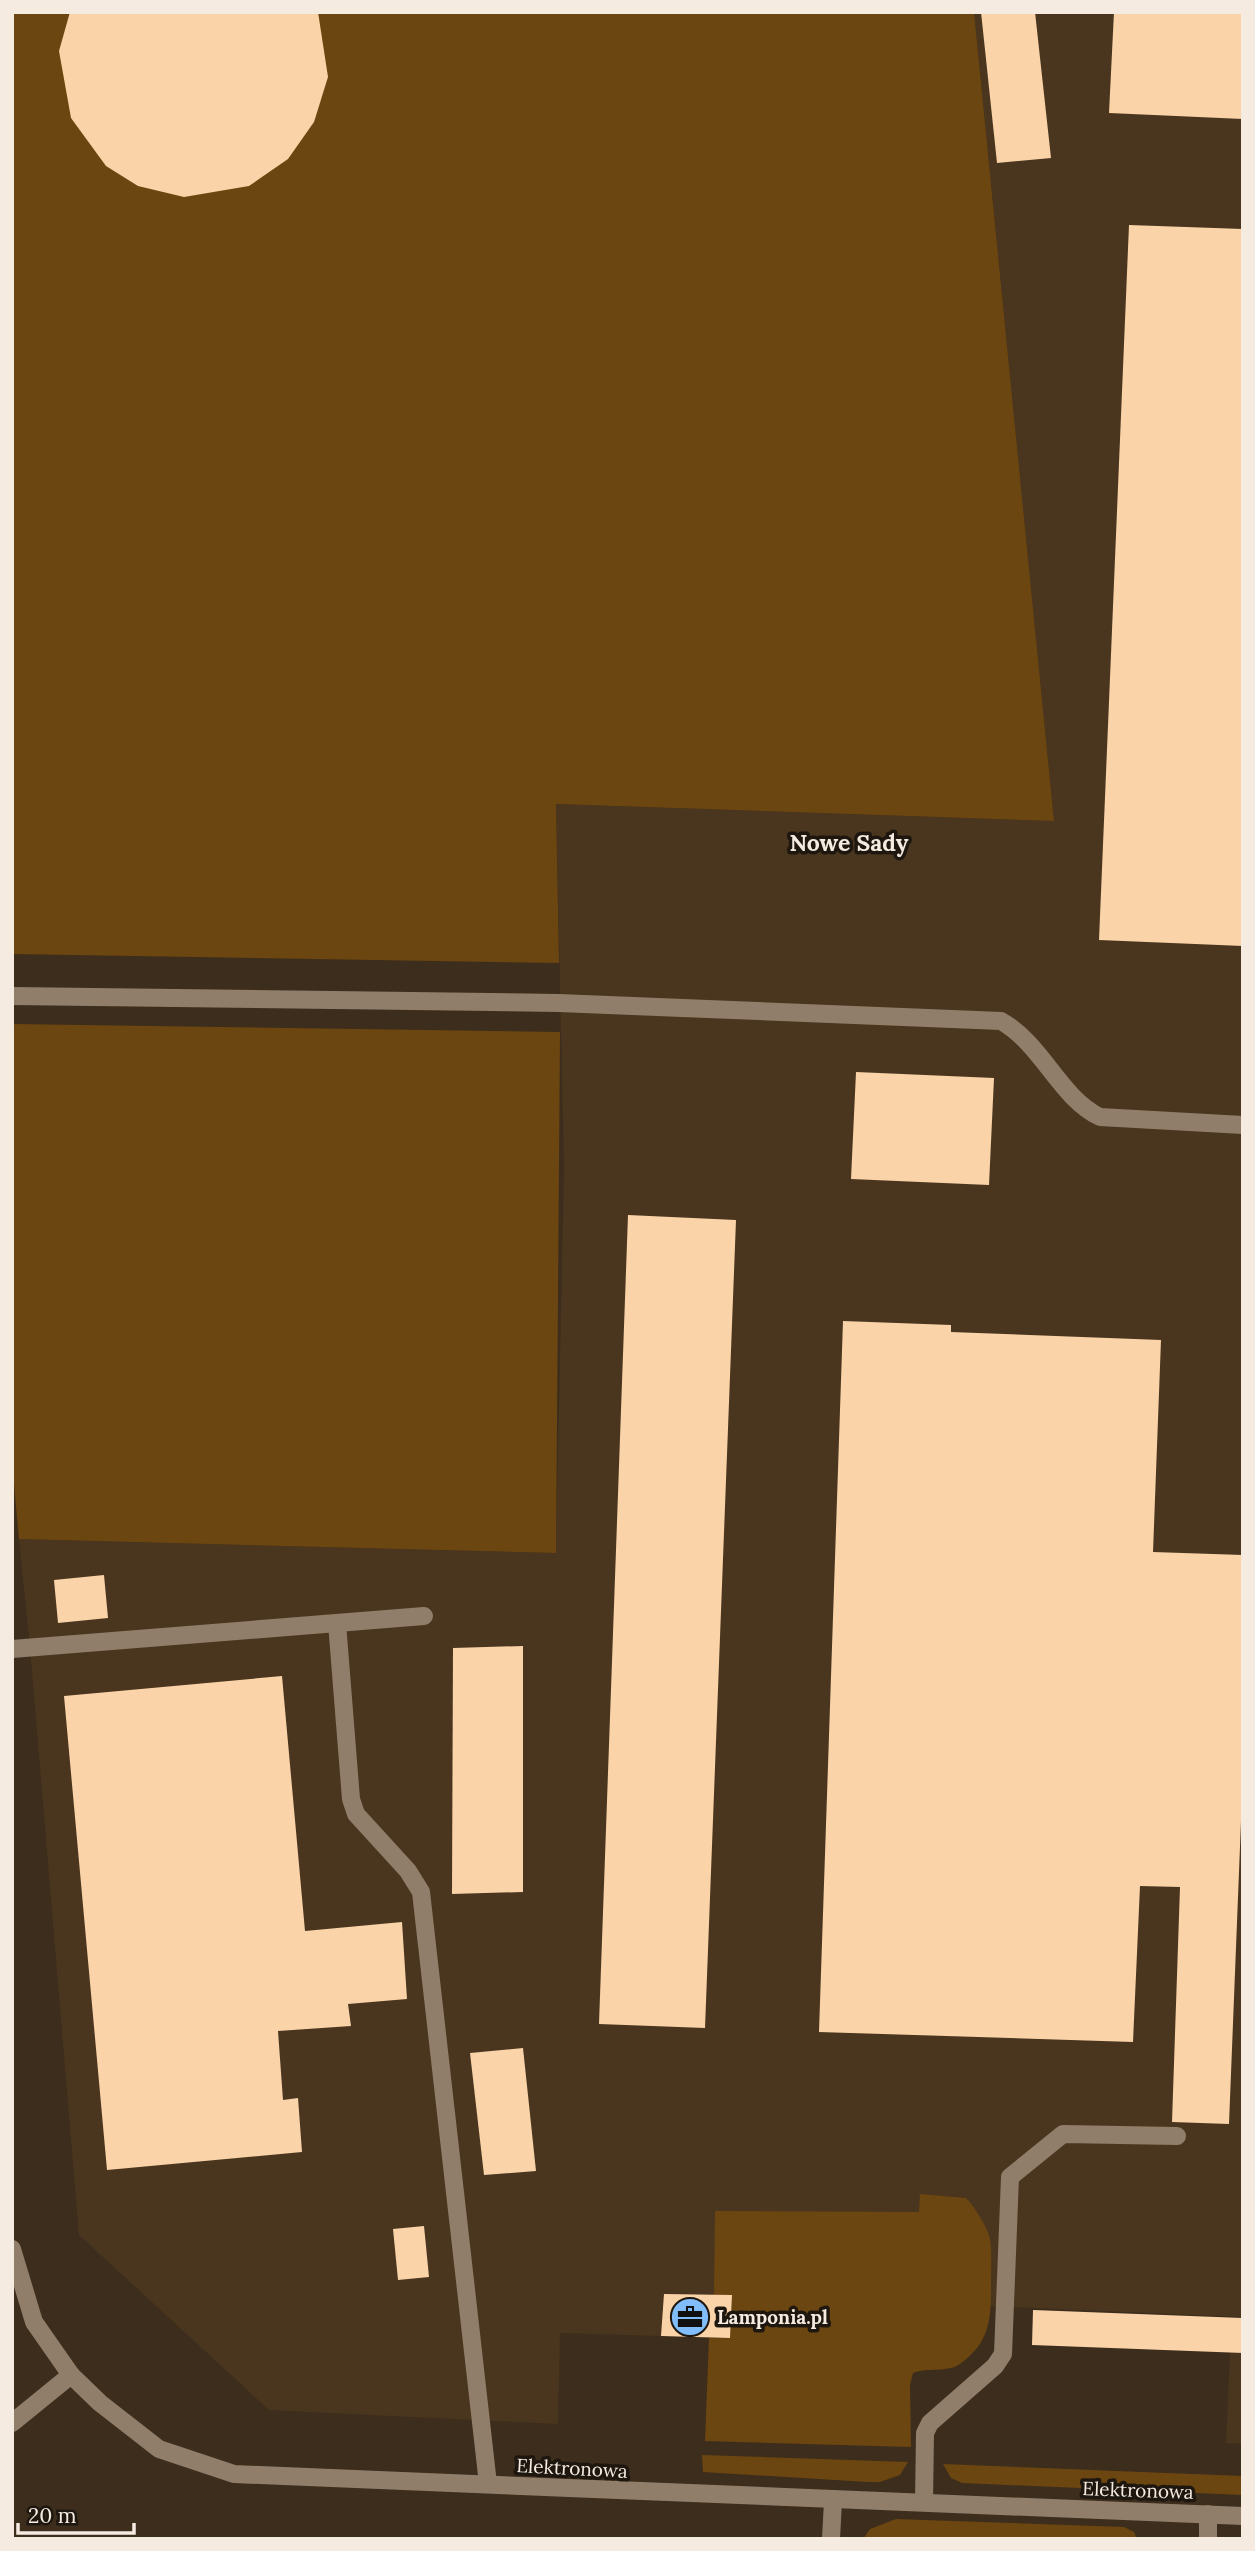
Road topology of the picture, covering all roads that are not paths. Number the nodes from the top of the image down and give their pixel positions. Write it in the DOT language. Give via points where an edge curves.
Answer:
graph roads {
  1 [pos="12,996"];
  2 [pos="1243,1125"];
  3 [pos="424,1616"];
  4 [pos="337,1623"];
  5 [pos="12,1649"];
  6 [pos="1177,2136"];
  7 [pos="12,2249"];
  8 [pos="71,2375"];
  9 [pos="12,2423"];
  10 [pos="488,2484"];
  11 [pos="833,2501"];
  12 [pos="924,2502"];
  13 [pos="1208,2514"];
  14 [pos="1243,2516"];
  15 [pos="831,2539"];
  16 [pos="1208,2539"];
  1 -- 2 [label="street" via="559,1003 1001,1021 1019,1031 1084,1109 1100,1116"];
  3 -- 4 [label="street"];
  4 -- 5 [label="street"];
  4 -- 10 [label="street" via="351,1800 356,1814 421,1892"];
  6 -- 12 [label="street" via="1063,2134 1010,2177 1003,2354 930,2423 925,2433"];
  7 -- 8 [label="street, Elektronowa" via="34,2322"];
  8 -- 9 [label="street"];
  8 -- 10 [label="street, Elektronowa" via="159,2449 234,2474"];
  10 -- 11 [label="street, Elektronowa"];
  11 -- 12 [label="street, Elektronowa"];
  11 -- 15 [label="street"];
  12 -- 13 [label="street, Elektronowa"];
  13 -- 14 [label="street, Elektronowa"];
  13 -- 16 [label="street"];
}
